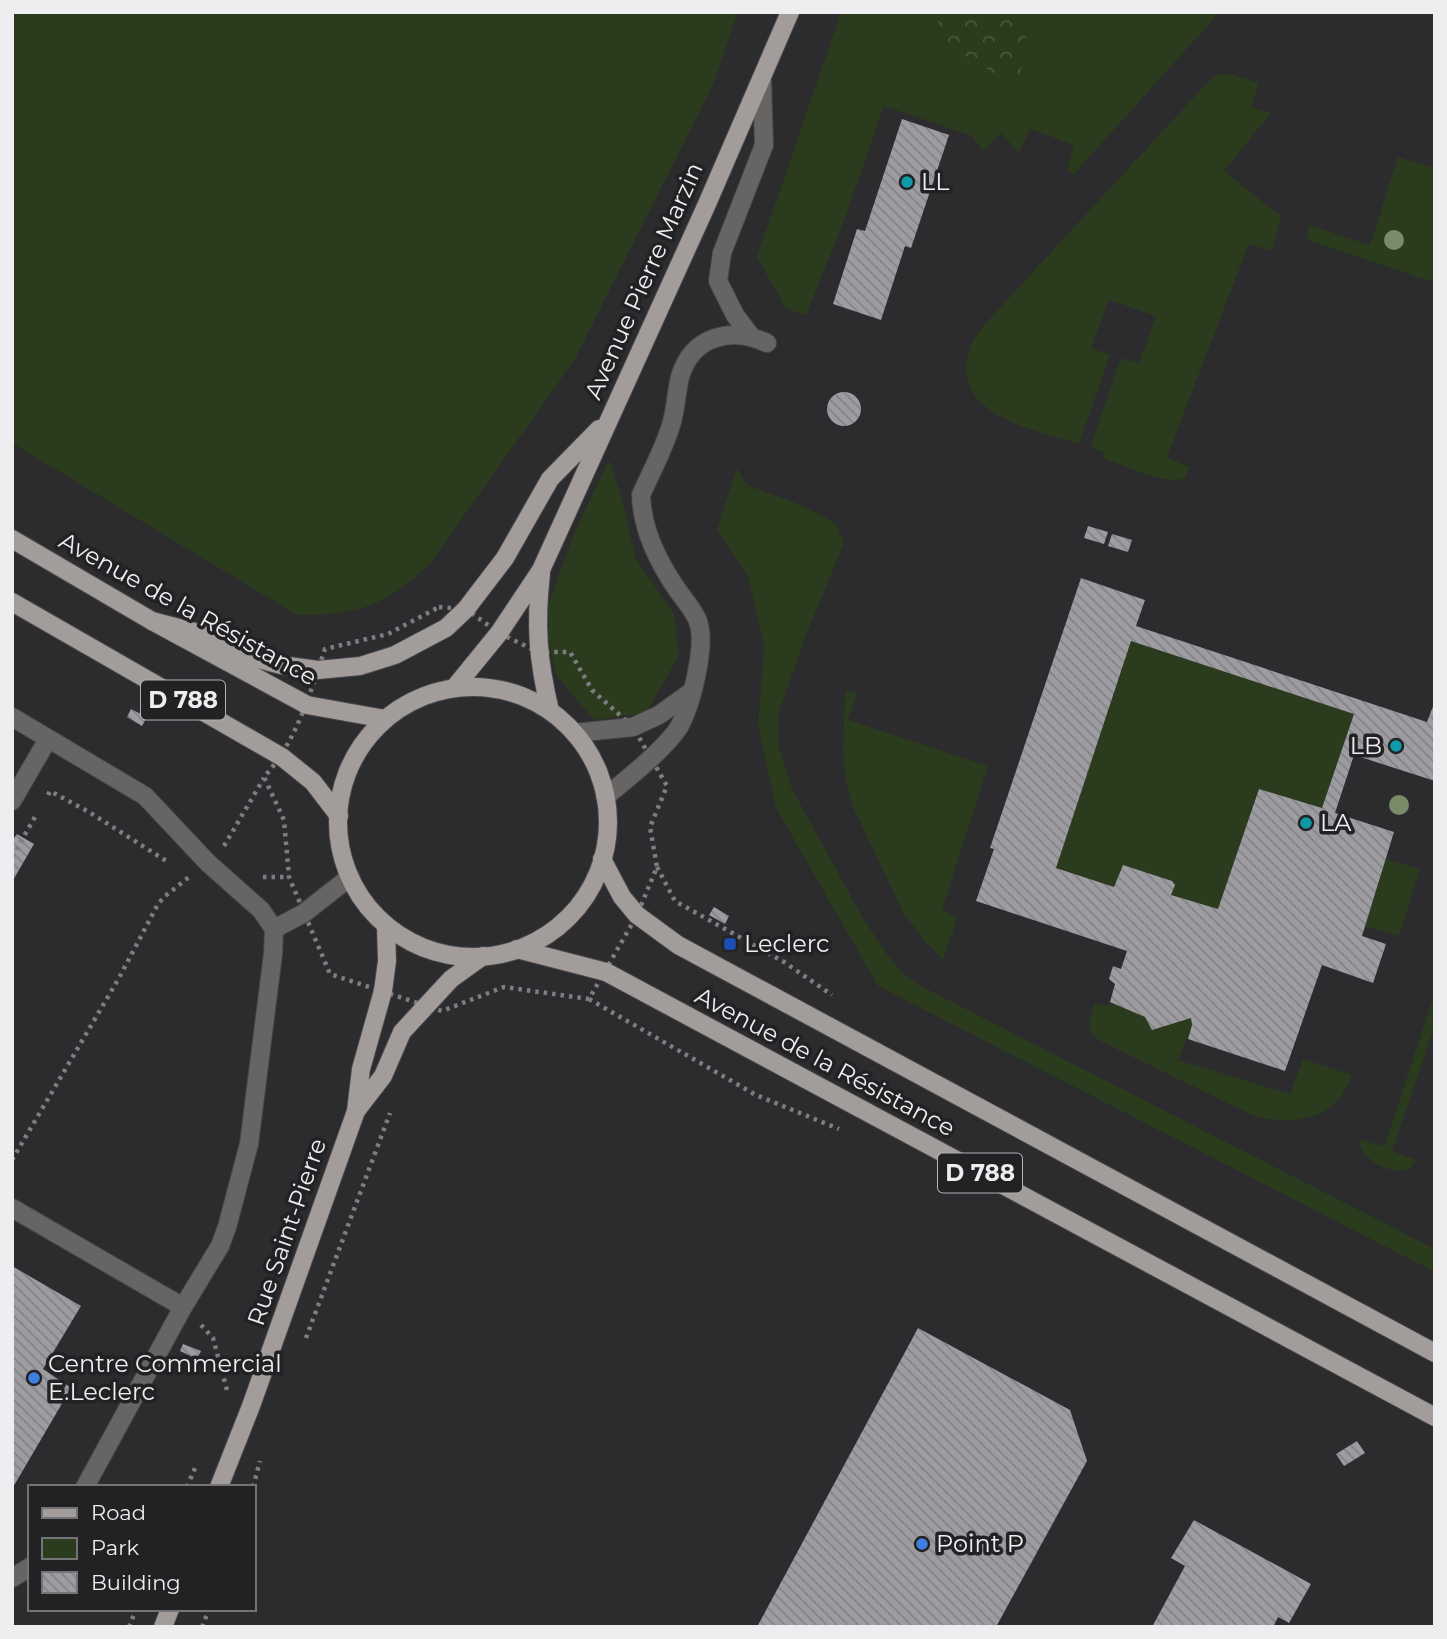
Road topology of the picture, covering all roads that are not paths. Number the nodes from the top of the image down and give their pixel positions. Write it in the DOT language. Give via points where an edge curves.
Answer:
graph roads {
  1 [pos="790,12"];
  2 [pos="762,80"];
  3 [pos="607,421"];
  4 [pos="12,540"];
  5 [pos="541,570"];
  6 [pos="12,602"];
  7 [pos="152,621"];
  8 [pos="455,687"];
  9 [pos="691,692"];
  10 [pos="550,711"];
  11 [pos="12,717"];
  12 [pos="385,719"];
  13 [pos="574,733"];
  14 [pos="48,739"];
  15 [pos="605,797"];
  16 [pos="12,801"];
  17 [pos="339,816"];
  18 [pos="602,859"];
  19 [pos="350,877"];
  20 [pos="386,925"];
  21 [pos="274,929"];
  22 [pos="517,949"];
  23 [pos="483,956"];
  24 [pos="356,1111"];
  25 [pos="12,1208"];
  26 [pos="183,1307"];
  27 [pos="1435,1353"];
  28 [pos="1435,1417"];
  29 [pos="87,1485"];
  30 [pos="220,1485"];
  31 [pos="28,1568"];
  32 [pos="12,1578"];
  1 -- 2 [label="main road, Avenue Pierre Marzin"];
  2 -- 3 [label="main road, Avenue Pierre Marzin"];
  2 -- 9 [label="lane" via="764,145 722,253 718,281 735,315 758,339 729,334 710,339 692,352 681,376 671,425 641,495 643,520 662,566 698,620 701,656"];
  3 -- 5 [label="main road, Avenue Pierre Marzin"];
  3 -- 7 [label="main road" via="550,479 505,558 466,609 446,628 395,655 360,666 318,670 281,665 243,655 206,635"];
  4 -- 7 [label="main road, Avenue de la Résistance / D 788"];
  5 -- 8 [label="main road, Avenue Pierre Marzin"];
  5 -- 10 [label="main road, Avenue Pierre Marzin" via="538,652"];
  6 -- 17 [label="main road, D 788" via="282,757 313,782"];
  7 -- 12 [label="main road, Avenue de la Résistance / D 788" via="307,705"];
  8 -- 10 [label="main road" via="502,690"];
  8 -- 12 [label="main road" via="417,699"];
  9 -- 13 [label="lane" via="633,727"];
  9 -- 15 [label="lane" via="679,727"];
  10 -- 13 [label="main road"];
  11 -- 14 [label="lane"];
  12 -- 17 [label="main road" via="349,768"];
  13 -- 15 [label="main road" via="594,763"];
  14 -- 16 [label="lane"];
  14 -- 21 [label="lane" via="145,796 208,863 261,910"];
  15 -- 18 [label="main road"];
  17 -- 19 [label="main road" via="341,848"];
  18 -- 22 [label="main road" via="577,908 550,933"];
  18 -- 27 [label="main road, Avenue de la Résistance / D 788" via="637,915 678,945"];
  19 -- 20 [label="main road" via="365,903"];
  19 -- 21 [label="lane" via="304,913"];
  20 -- 23 [label="main road" via="432,951"];
  20 -- 24 [label="main road, Rue Saint-Pierre" via="383,991 360,1069"];
  21 -- 26 [label="lane" via="249,1144 220,1246"];
  22 -- 23 [label="main road"];
  22 -- 28 [label="main road, Avenue de la Résistance / D 788" via="606,972"];
  23 -- 24 [label="main road, Rue Saint-Pierre" via="451,979 433,1008 402,1032 383,1076"];
  24 -- 30 [label="main road, Rue Saint-Pierre"];
  25 -- 26 [label="lane"];
  26 -- 29 [label="lane"];
  31 -- 32 [label="lane"];
}
